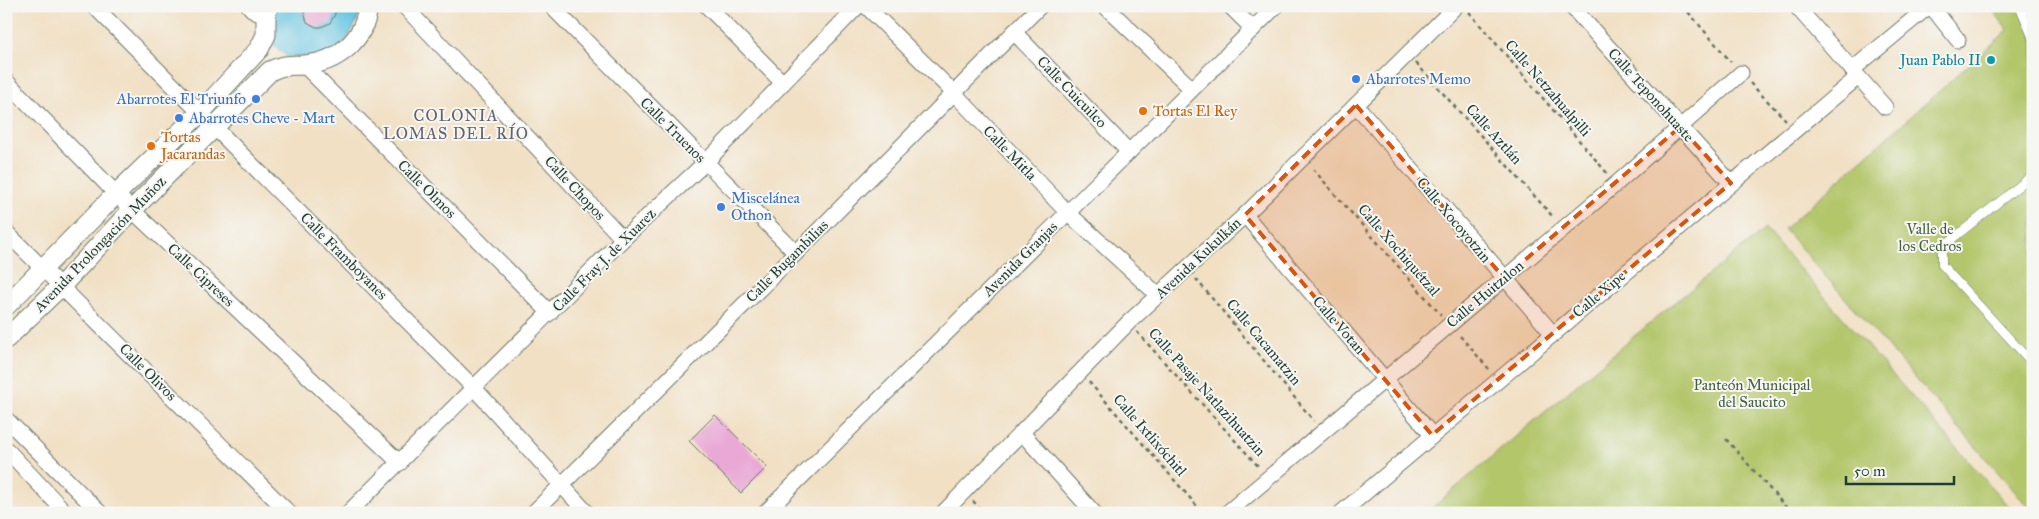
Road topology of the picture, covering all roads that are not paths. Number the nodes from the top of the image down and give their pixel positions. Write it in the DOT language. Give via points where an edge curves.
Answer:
graph roads {
  1 [pos="94,6"];
  2 [pos="249,6"];
  3 [pos="368,6"];
  4 [pos="404,6"];
  5 [pos="551,6"];
  6 [pos="707,6"];
  7 [pos="858,6"];
  8 [pos="866,6"];
  9 [pos="1040,6"];
  10 [pos="1105,6"];
  11 [pos="1230,6"];
  12 [pos="1276,6"];
  13 [pos="1456,6"];
  14 [pos="1571,6"];
  15 [pos="1796,6"];
  16 [pos="1930,6"];
  17 [pos="2032,6"];
  18 [pos="2020,9"];
  19 [pos="267,11"];
  20 [pos="1253,29"];
  21 [pos="1014,32"];
  22 [pos="266,35"];
  23 [pos="2033,39"];
  24 [pos="1958,40"];
  25 [pos="283,65"];
  26 [pos="304,65"];
  27 [pos="1741,73"];
  28 [pos="1855,73"];
  29 [pos="6,81"];
  30 [pos="783,83"];
  31 [pos="1192,89"];
  32 [pos="953,92"];
  33 [pos="1356,105"];
  34 [pos="1885,107"];
  35 [pos="200,112"];
  36 [pos="215,126"];
  37 [pos="1680,127"];
  38 [pos="1130,152"];
  39 [pos="706,162"];
  40 [pos="2033,175"];
  41 [pos="1731,183"];
  42 [pos="116,194"];
  43 [pos="132,210"];
  44 [pos="1067,212"];
  45 [pos="1245,215"];
  46 [pos="6,232"];
  47 [pos="623,239"];
  48 [pos="796,253"];
  49 [pos="43,269"];
  50 [pos="1504,278"];
  51 [pos="61,286"];
  52 [pos="1158,294"];
  53 [pos="6,306"];
  54 [pos="550,314"];
  55 [pos="1553,334"];
  56 [pos="6,339"];
  57 [pos="2033,364"];
  58 [pos="1385,379"];
  59 [pos="474,388"];
  60 [pos="6,419"];
  61 [pos="1022,433"];
  62 [pos="1432,435"];
  63 [pos="6,449"];
  64 [pos="400,463"];
  65 [pos="561,485"];
  66 [pos="66,513"];
  67 [pos="100,513"];
  68 [pos="288,513"];
  69 [pos="348,513"];
  70 [pos="533,513"];
  71 [pos="587,513"];
  72 [pos="765,513"];
  73 [pos="943,513"];
  74 [pos="1094,513"];
  75 [pos="1227,513"];
  76 [pos="1340,513"];
  1 -- 35 [label="street, Calle Framboyanes"];
  2 -- 19 [label="street" via="255,12"];
  3 -- 26 [label="street" via="361,31 346,50 325,61"];
  4 -- 47 [label="street, Calle Chopos"];
  5 -- 39 [label="street, Calle Truenos"];
  6 -- 30 [label="street"];
  7 -- 30 [label="street, Calle Fray J. de Xuarez"];
  8 -- 32 [label="street, Calle Mitla"];
  9 -- 21 [label="street, Calle Bugambilias"];
  10 -- 31 [label="street"];
  11 -- 20 [label="street"];
  12 -- 20 [label="street, Avenida Granjas"];
  13 -- 33 [label="street, Avenida Kukulkán"];
  14 -- 37 [label="street, Calle Teponohuaste"];
  15 -- 28 [label="street"];
  16 -- 24 [label="street"];
  16 -- 28 [label="street, Calle Xipe"];
  17 -- 18 [label="lane"];
  18 -- 23 [label="lane"];
  19 -- 22 [label="street"];
  20 -- 31 [label="street, Avenida Granjas"];
  21 -- 32 [label="street, Calle Bugambilias"];
  21 -- 38 [label="street, Calle Cuicuilco"];
  22 -- 25 [label="street" via="272,54"];
  22 -- 35 [label="street, Avenida Prolongación Muñoz" via="259,49"];
  25 -- 26 [label="street"];
  25 -- 36 [label="street, Avenida Prolongación Muñoz" via="270,71"];
  26 -- 54 [label="street, Calle Olmos"];
  27 -- 37 [label="street, Calle Huitzilon"];
  28 -- 34 [label="street"];
  28 -- 41 [label="street, Calle Xipe"];
  29 -- 42 [label="street, Calle Cipreses"];
  30 -- 39 [label="street, Calle Fray J. de Xuarez"];
  31 -- 38 [label="street, Avenida Granjas"];
  32 -- 44 [label="street, Calle Mitla"];
  32 -- 48 [label="street, Calle Bugambilias"];
  33 -- 45 [label="street, Avenida Kukulkán"];
  33 -- 50 [label="street, Calle Xocoyotzin"];
  35 -- 36 [label="street, Calle Framboyanes"];
  35 -- 42 [label="street, Avenida Prolongación Muñoz"];
  36 -- 43 [label="street, Avenida Prolongación Muñoz"];
  36 -- 59 [label="street, Calle Framboyanes"];
  37 -- 41 [label="street, Calle Teponohuaste"];
  37 -- 50 [label="street, Calle Huitzilon"];
  38 -- 44 [label="street, Avenida Granjas"];
  39 -- 47 [label="street, Calle Fray J. de Xuarez"];
  39 -- 48 [label="street, Calle Truenos"];
  40 -- 57 [label="lane" via="1942,247 1942,265"];
  41 -- 55 [label="street, Calle Xipe"];
  42 -- 43 [label="street, Calle Cipreses"];
  42 -- 49 [label="street, Avenida Prolongación Muñoz"];
  43 -- 51 [label="street, Avenida Prolongación Muñoz"];
  43 -- 64 [label="street, Calle Cipreses"];
  44 -- 52 [label="street, Calle Mitla"];
  44 -- 72 [label="street, Avenida Granjas"];
  45 -- 52 [label="street, Avenida Kukulkán"];
  45 -- 58 [label="street, Calle Votan"];
  46 -- 49 [label="street, Calle Olivos"];
  47 -- 54 [label="street, Calle Fray J. de Xuarez"];
  48 -- 65 [label="street, Calle Bugambilias"];
  49 -- 51 [label="street, Calle Olivos"];
  49 -- 53 [label="street, Avenida Prolongación Muñoz"];
  50 -- 55 [label="street, Calle Xocoyotzin"];
  50 -- 58 [label="street, Calle Huitzilon"];
  51 -- 56 [label="street, Avenida Prolongación Muñoz"];
  51 -- 68 [label="street, Calle Olivos"];
  52 -- 61 [label="street, Avenida Kukulkán"];
  54 -- 59 [label="street, Calle Fray J. de Xuarez"];
  55 -- 62 [label="street, Calle Xipe"];
  58 -- 62 [label="street, Calle Votan"];
  58 -- 75 [label="street, Calle Huitzilon"];
  59 -- 64 [label="street, Calle Fray J. de Xuarez"];
  59 -- 65 [label="street, Calle Framboyanes"];
  60 -- 67 [label="street"];
  61 -- 73 [label="street, Avenida Kukulkán"];
  61 -- 74 [label="street"];
  62 -- 76 [label="street, Calle Xipe"];
  63 -- 66 [label="street"];
  64 -- 69 [label="street, Calle Fray J. de Xuarez"];
  65 -- 70 [label="street, Calle Bugambilias"];
  65 -- 71 [label="street, Calle Framboyanes"];
}
